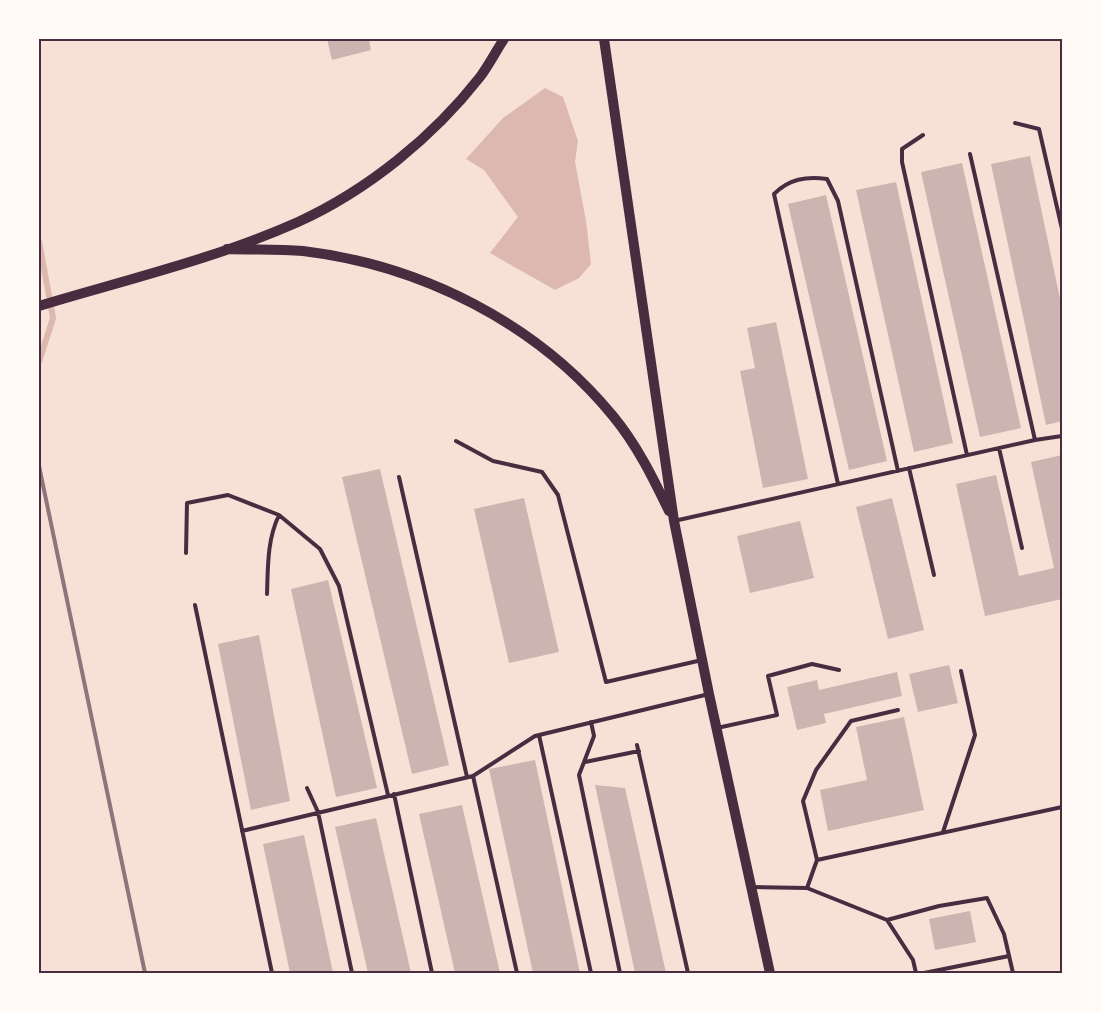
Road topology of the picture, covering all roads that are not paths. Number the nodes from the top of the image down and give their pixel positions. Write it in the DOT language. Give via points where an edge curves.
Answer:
graph roads {
  1 [pos="504,39"];
  2 [pos="604,39"];
  3 [pos="1015,123"];
  4 [pos="923,135"];
  5 [pos="970,154"];
  6 [pos="1062,229"];
  7 [pos="227,249"];
  8 [pos="39,306"];
  9 [pos="1062,436"];
  10 [pos="1035,440"];
  11 [pos="456,441"];
  12 [pos="999,448"];
  13 [pos="968,455"];
  14 [pos="909,468"];
  15 [pos="898,470"];
  16 [pos="399,477"];
  17 [pos="838,484"];
  18 [pos="280,515"];
  19 [pos="674,521"];
  20 [pos="1022,548"];
  21 [pos="186,553"];
  22 [pos="934,575"];
  23 [pos="267,594"];
  24 [pos="195,605"];
  25 [pos="702,660"];
  26 [pos="839,670"];
  27 [pos="961,671"];
  28 [pos="709,694"];
  29 [pos="898,710"];
  30 [pos="591,722"];
  31 [pos="716,728"];
  32 [pos="539,735"];
  33 [pos="637,744"];
  34 [pos="638,751"];
  35 [pos="584,762"];
  36 [pos="473,776"];
  37 [pos="467,777"];
  38 [pos="307,788"];
  39 [pos="394,794"];
  40 [pos="388,795"];
  41 [pos="1062,807"];
  42 [pos="318,812"];
  43 [pos="242,831"];
  44 [pos="942,832"];
  45 [pos="817,860"];
  46 [pos="751,886"];
  47 [pos="807,888"];
  48 [pos="888,920"];
  49 [pos="1009,956"];
  50 [pos="272,973"];
  51 [pos="352,973"];
  52 [pos="432,973"];
  53 [pos="517,973"];
  54 [pos="591,973"];
  55 [pos="620,973"];
  56 [pos="688,973"];
  57 [pos="770,973"];
  58 [pos="916,973"];
  59 [pos="924,973"];
  60 [pos="1013,973"];
  1 -- 7 [label="main road" via="480,77 428,134 367,183 299,221"];
  2 -- 19 [label="main road"];
  3 -- 6 [label="lane" via="1039,129"];
  4 -- 13 [label="lane" via="902,149 902,162"];
  5 -- 10 [label="lane"];
  7 -- 8 [label="main road"];
  7 -- 19 [label="main road" via="302,251 385,268 447,290 513,326 572,372 614,417 648,466"];
  9 -- 10 [label="lane"];
  10 -- 12 [label="lane"];
  11 -- 25 [label="lane" via="493,461 542,472 558,495 606,682"];
  12 -- 13 [label="lane"];
  12 -- 20 [label="lane"];
  13 -- 14 [label="lane"];
  14 -- 15 [label="lane"];
  14 -- 22 [label="lane"];
  15 -- 17 [label="lane"];
  15 -- 17 [label="lane" via="838,201 827,179 795,180 774,194"];
  16 -- 37 [label="lane"];
  17 -- 19 [label="lane"];
  18 -- 21 [label="lane" via="228,495 187,503"];
  18 -- 23 [label="lane" via="272,530"];
  18 -- 40 [label="lane" via="320,549 339,586"];
  19 -- 25 [label="main road"];
  24 -- 43 [label="lane"];
  25 -- 28 [label="main road"];
  26 -- 31 [label="lane" via="812,664 768,676 777,715"];
  27 -- 44 [label="lane" via="975,735"];
  28 -- 30 [label="lane"];
  28 -- 31 [label="main road"];
  29 -- 45 [label="lane" via="851,721 816,770 803,801"];
  30 -- 32 [label="lane"];
  30 -- 35 [label="lane" via="594,736"];
  31 -- 46 [label="main road"];
  32 -- 36 [label="lane"];
  32 -- 54 [label="lane"];
  33 -- 34 [label="lane"];
  34 -- 35 [label="lane"];
  34 -- 56 [label="lane"];
  35 -- 55 [label="lane" via="580,776"];
  36 -- 37 [label="lane"];
  36 -- 53 [label="lane"];
  37 -- 39 [label="lane"];
  38 -- 42 [label="lane"];
  39 -- 40 [label="lane"];
  39 -- 52 [label="lane"];
  40 -- 42 [label="lane"];
  41 -- 44 [label="lane"];
  42 -- 43 [label="lane"];
  42 -- 51 [label="lane"];
  43 -- 50 [label="lane"];
  44 -- 45 [label="lane"];
  45 -- 47 [label="lane"];
  46 -- 47 [label="lane"];
  46 -- 57 [label="main road"];
  47 -- 48 [label="lane"];
  48 -- 49 [label="lane" via="939,906 987,898 1004,934"];
  48 -- 58 [label="lane" via="913,960"];
  49 -- 59 [label="lane"];
  49 -- 60 [label="lane"];
}
